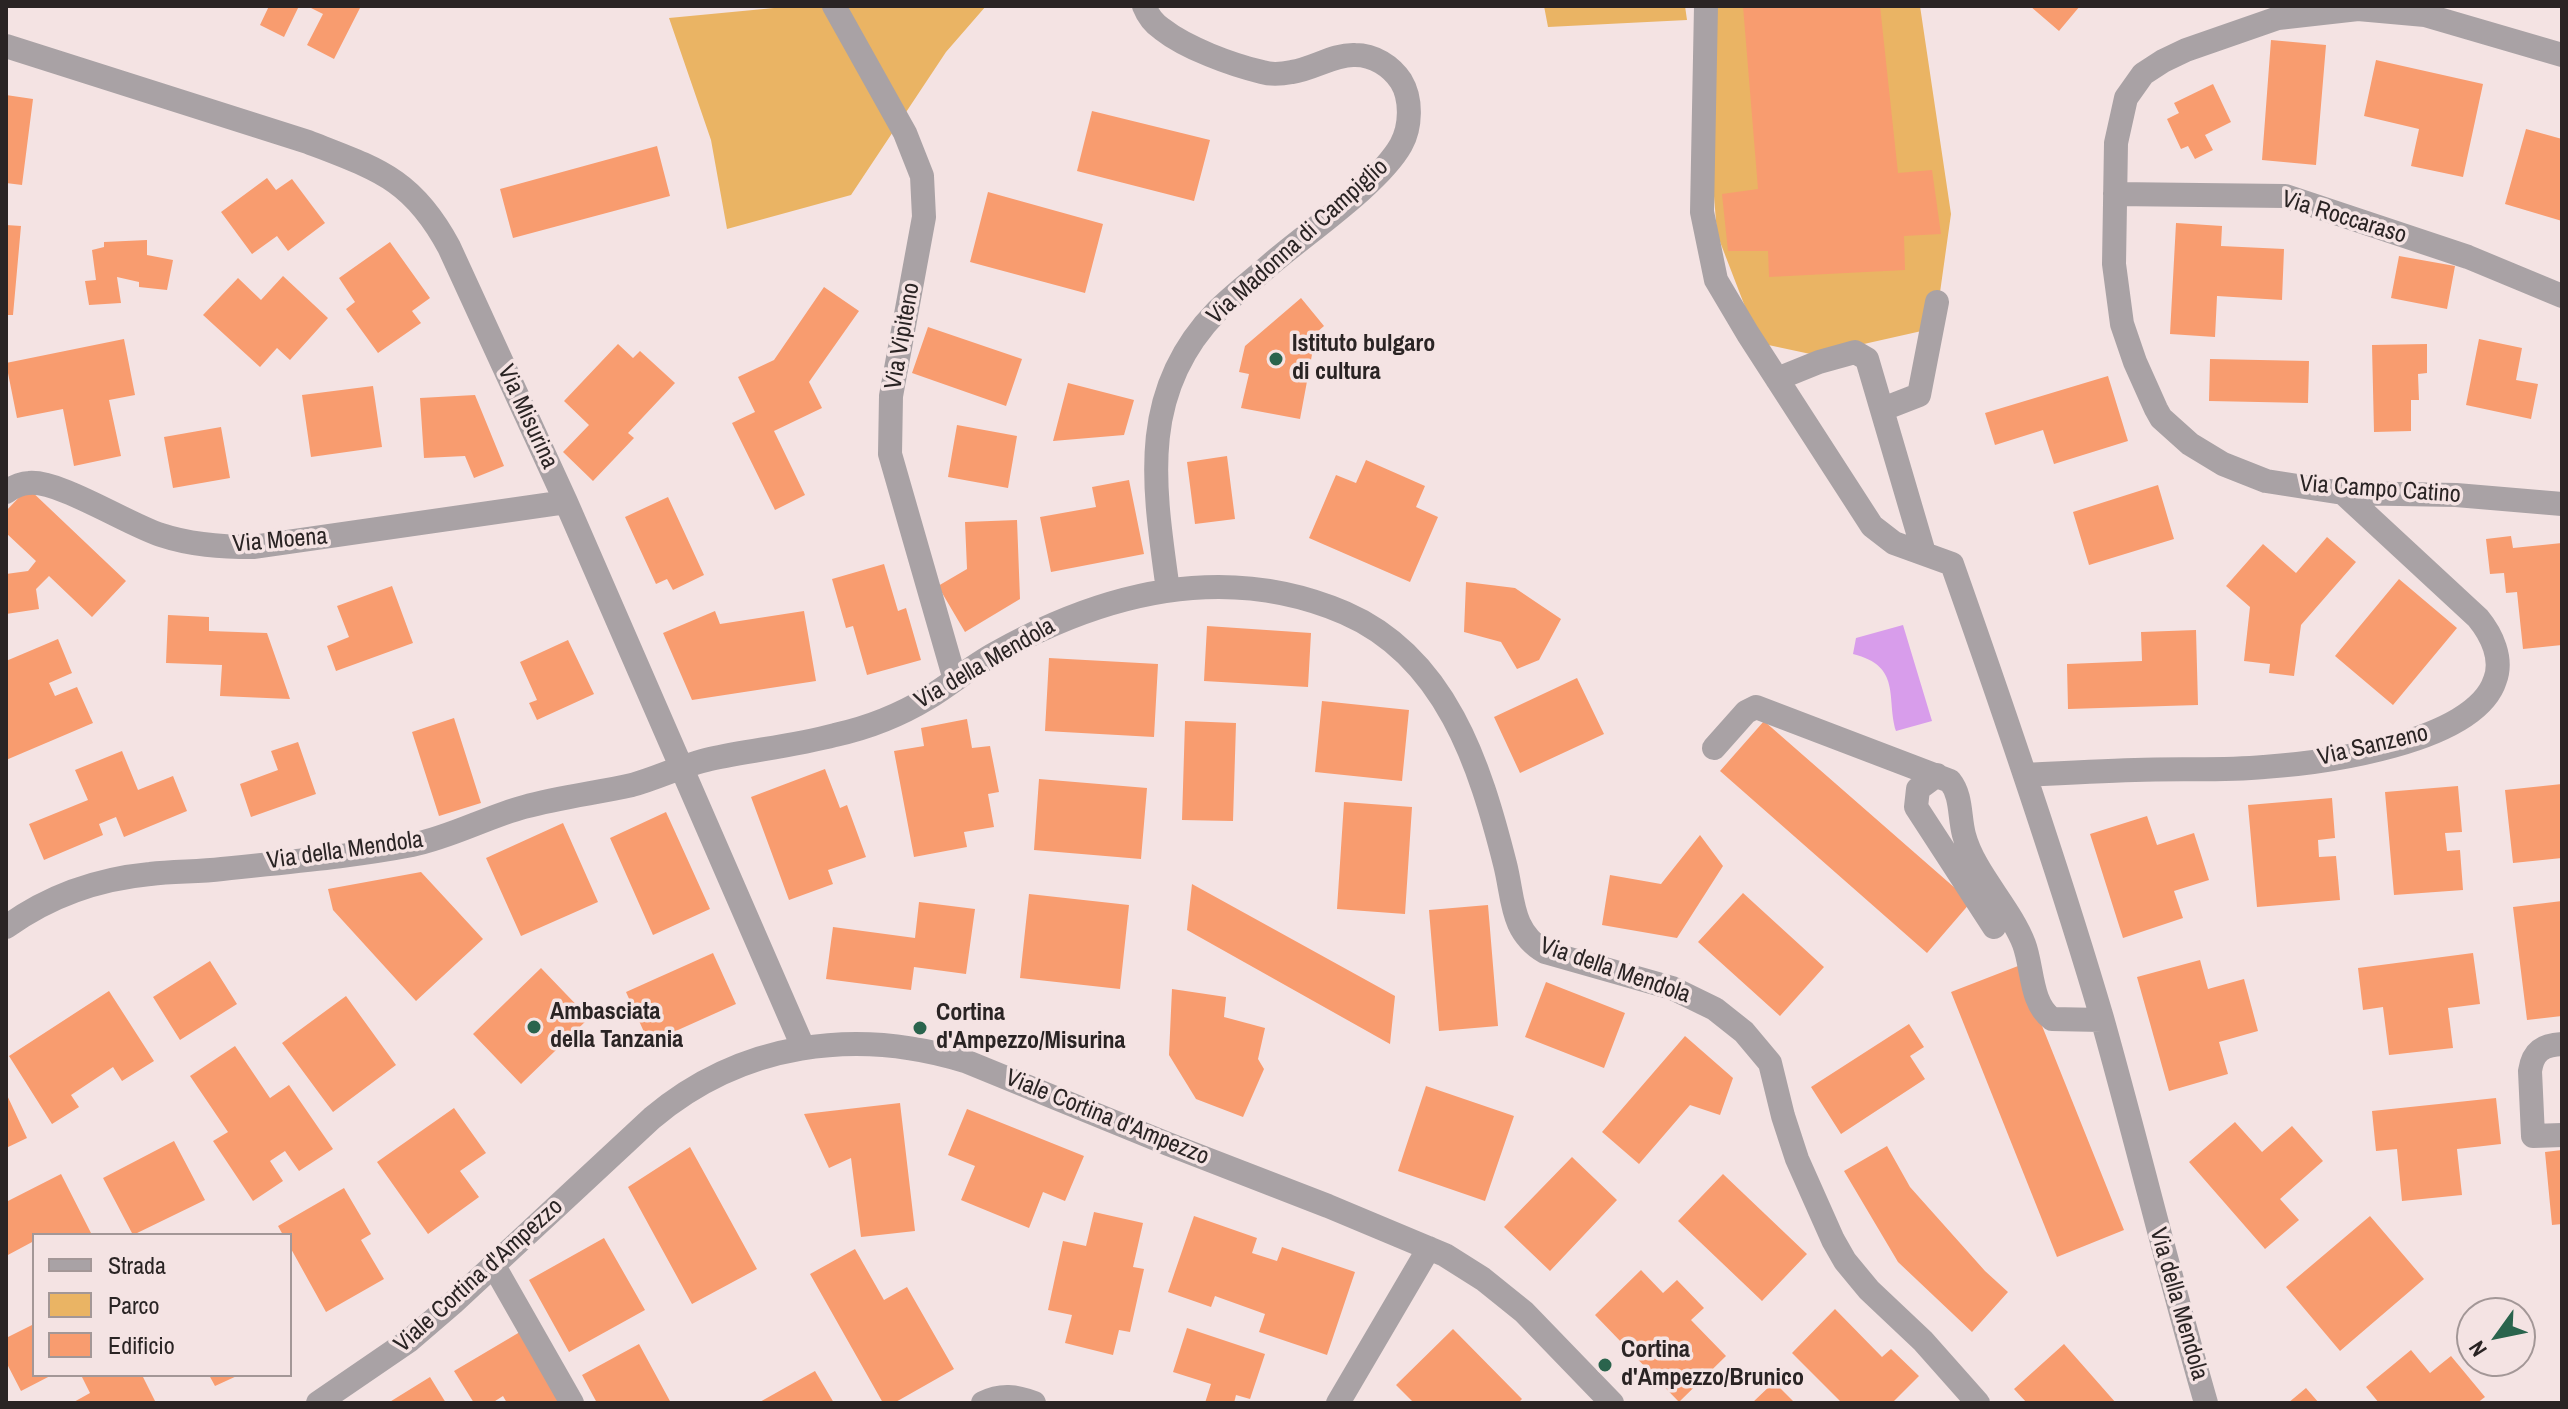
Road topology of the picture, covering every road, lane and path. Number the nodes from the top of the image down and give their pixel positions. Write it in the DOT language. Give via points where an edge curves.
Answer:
graph roads {
  1 [pos="834,6"];
  2 [pos="1144,6"];
  3 [pos="1706,6"];
  4 [pos="6,46"];
  5 [pos="2562,55"];
  6 [pos="2115,194"];
  7 [pos="2562,296"];
  8 [pos="1937,302"];
  9 [pos="1777,379"];
  10 [pos="1883,409"];
  11 [pos="6,492"];
  12 [pos="2343,493"];
  13 [pos="566,502"];
  14 [pos="2562,504"];
  15 [pos="1924,553"];
  16 [pos="1168,590"];
  17 [pos="955,680"];
  18 [pos="1714,748"];
  19 [pos="682,768"];
  20 [pos="1937,775"];
  21 [pos="2025,775"];
  22 [pos="6,927"];
  23 [pos="1994,927"];
  24 [pos="2102,1020"];
  25 [pos="2562,1044"];
  26 [pos="803,1047"];
  27 [pos="2562,1135"];
  28 [pos="1429,1248"];
  29 [pos="494,1266"];
  30 [pos="334,1399"];
  31 [pos="1967,1399"];
  32 [pos="572,1403"];
  33 [pos="983,1403"];
  34 [pos="1034,1403"];
  35 [pos="1338,1403"];
  36 [pos="1612,1403"];
  37 [pos="2206,1403"];
  1 -- 17 [label="street, Via Vipiteno" via="905,133 922,176 924,217 888,431 890,454"];
  2 -- 16 [label="street, Via Madonna di Campiglio" via="1164,31 1264,73 1291,72 1344,56 1376,59 1404,86 1409,112 1400,145 1385,165 1217,311 1177,368 1157,431 1155,467"];
  3 -- 9 [label="street" via="1702,212 1716,280"];
  4 -- 13 [label="street, Via Misurina" via="308,142 371,167 407,190 431,215 449,247"];
  5 -- 6 [label="street, Via Campo Catino" via="2393,10 2278,18 2186,50 2143,74 2122,112"];
  6 -- 7 [label="street, Via Roccaraso" via="2285,196 2468,257"];
  6 -- 12 [label="street, Via Campo Catino" via="2117,304 2135,362 2161,418 2190,444 2245,474"];
  8 -- 10 [label="street" via="1919,395"];
  9 -- 10 [label="street" via="1855,352 1867,359"];
  9 -- 15 [label="street" via="1872,526 1894,543"];
  10 -- 15 [label="street"];
  11 -- 13 [label="street, Via Moena" via="31,482 53,487 159,534 227,547"];
  12 -- 14 [label="street, Via Campo Catino"];
  12 -- 21 [label="street, Via Sanzeno" via="2486,629 2498,669 2479,705 2437,731 2349,755 2264,767"];
  13 -- 19 [label="street, Via Misurina"];
  15 -- 21 [label="street, Via della Mendola" via="1952,564"];
  16 -- 17 [label="street, Via della Mendola" via="1056,621"];
  16 -- 31 [label="street, Via della Mendola" via="1256,588 1314,601 1380,632 1416,661 1453,715 1480,777 1524,935 1545,952 1693,997 1744,1032 1770,1063 1797,1159 1845,1261 1923,1341"];
  17 -- 19 [label="street, Via della Mendola" via="883,720"];
  18 -- 20 [label="street" via="1756,707"];
  19 -- 22 [label="street, Via della Mendola" via="636,784 524,807 424,843 113,879 49,900"];
  19 -- 26 [label="street, Via Misurina"];
  20 -- 23 [label="street" via="1918,789 1916,807"];
  20 -- 24 [label="street" via="1956,788 1964,836 2023,942 2044,1011 2052,1019"];
  21 -- 24 [label="street, Via della Mendola"];
  24 -- 37 [label="street, Via della Mendola"];
  25 -- 27 [label="street" via="2540,1049 2530,1071 2533,1136"];
  26 -- 28 [label="street, Viale Cortina d'Ampezzo" via="866,1045 965,1061"];
  26 -- 29 [label="street, Viale Cortina d'Ampezzo" via="731,1069 681,1095"];
  28 -- 35 [label="street"];
  28 -- 36 [label="street, Viale Cortina d'Ampezzo" via="1496,1288"];
  29 -- 30 [label="street, Viale Cortina d'Ampezzo"];
  29 -- 32 [label="street"];
  33 -- 34 [label="street" via="1009,1396"];
}
